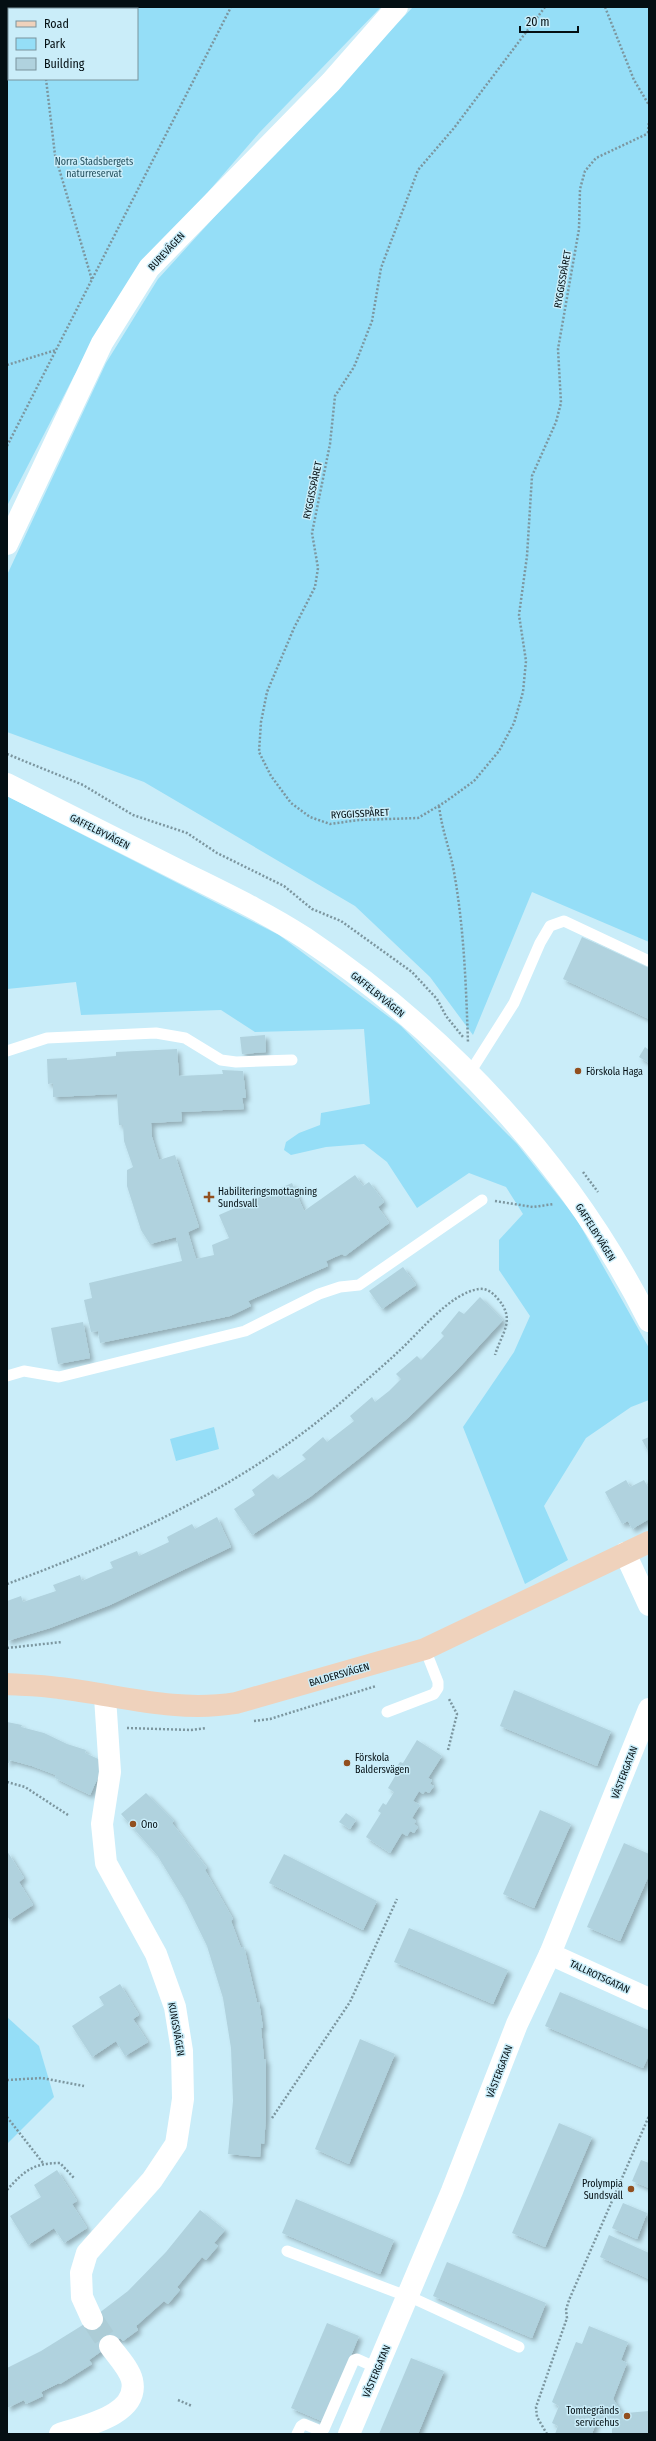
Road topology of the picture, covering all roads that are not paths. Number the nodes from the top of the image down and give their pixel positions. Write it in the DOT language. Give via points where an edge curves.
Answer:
graph roads {
  1 [pos="397,7"];
  2 [pos="7,544"];
  3 [pos="7,784"];
  4 [pos="649,961"];
  5 [pos="7,1051"];
  6 [pos="292,1060"];
  7 [pos="469,1074"];
  8 [pos="482,1200"];
  9 [pos="649,1321"];
  10 [pos="7,1376"];
  11 [pos="649,1542"];
  12 [pos="625,1553"];
  13 [pos="649,1605"];
  14 [pos="425,1649"];
  15 [pos="7,1684"];
  16 [pos="105,1697"];
  17 [pos="649,1709"];
  18 [pos="387,1712"];
  19 [pos="550,1954"];
  20 [pos="649,1999"];
  21 [pos="287,2251"];
  22 [pos="407,2298"];
  23 [pos="92,2319"];
  24 [pos="110,2346"];
  25 [pos="519,2347"];
  26 [pos="377,2368"];
  27 [pos="60,2434"];
  28 [pos="297,2434"];
  29 [pos="350,2434"];
  1 -- 2 [label="street, BUREVÄGEN" via="331,82 149,268 102,343"];
  3 -- 7 [label="street, GAFFELBYVÄGEN" via="252,907 304,938 369,985"];
  4 -- 7 [label="lane" via="564,921 550,926 540,942 514,1003"];
  5 -- 6 [label="lane" via="47,1038 156,1033 185,1038 221,1060"];
  7 -- 9 [label="street, GAFFELBYVÄGEN" via="515,1120 573,1196 635,1294"];
  8 -- 10 [label="lane" via="359,1285 340,1287 320,1294 245,1331 59,1377 24,1372"];
  11 -- 12 [label="street, BALDERSVÄGEN"];
  12 -- 13 [label="street"];
  12 -- 14 [label="street, BALDERSVÄGEN"];
  14 -- 16 [label="street, BALDERSVÄGEN" via="236,1703 208,1708"];
  14 -- 18 [label="lane" via="438,1688 434,1694"];
  15 -- 16 [label="street, BALDERSVÄGEN" via="59,1688"];
  16 -- 23 [label="street, KUNGSVÄGEN" via="110,1772 102,1824 106,1863 156,1954 175,2007 182,2051 183,2099 176,2144 152,2180 87,2253 81,2273 82,2297"];
  17 -- 19 [label="street, VÄSTERGATAN"];
  19 -- 20 [label="street, TALLROTSGATAN"];
  19 -- 22 [label="street, VÄSTERGATAN" via="517,2024"];
  21 -- 22 [label="lane"];
  22 -- 25 [label="lane" via="417,2300"];
  22 -- 26 [label="street, VÄSTERGATAN"];
  24 -- 27 [label="street" via="132,2379 132,2392 128,2403 117,2412"];
  26 -- 28 [label="lane" via="354,2360 324,2429 320,2431 304,2424"];
  26 -- 29 [label="street, VÄSTERGATAN"];
}
